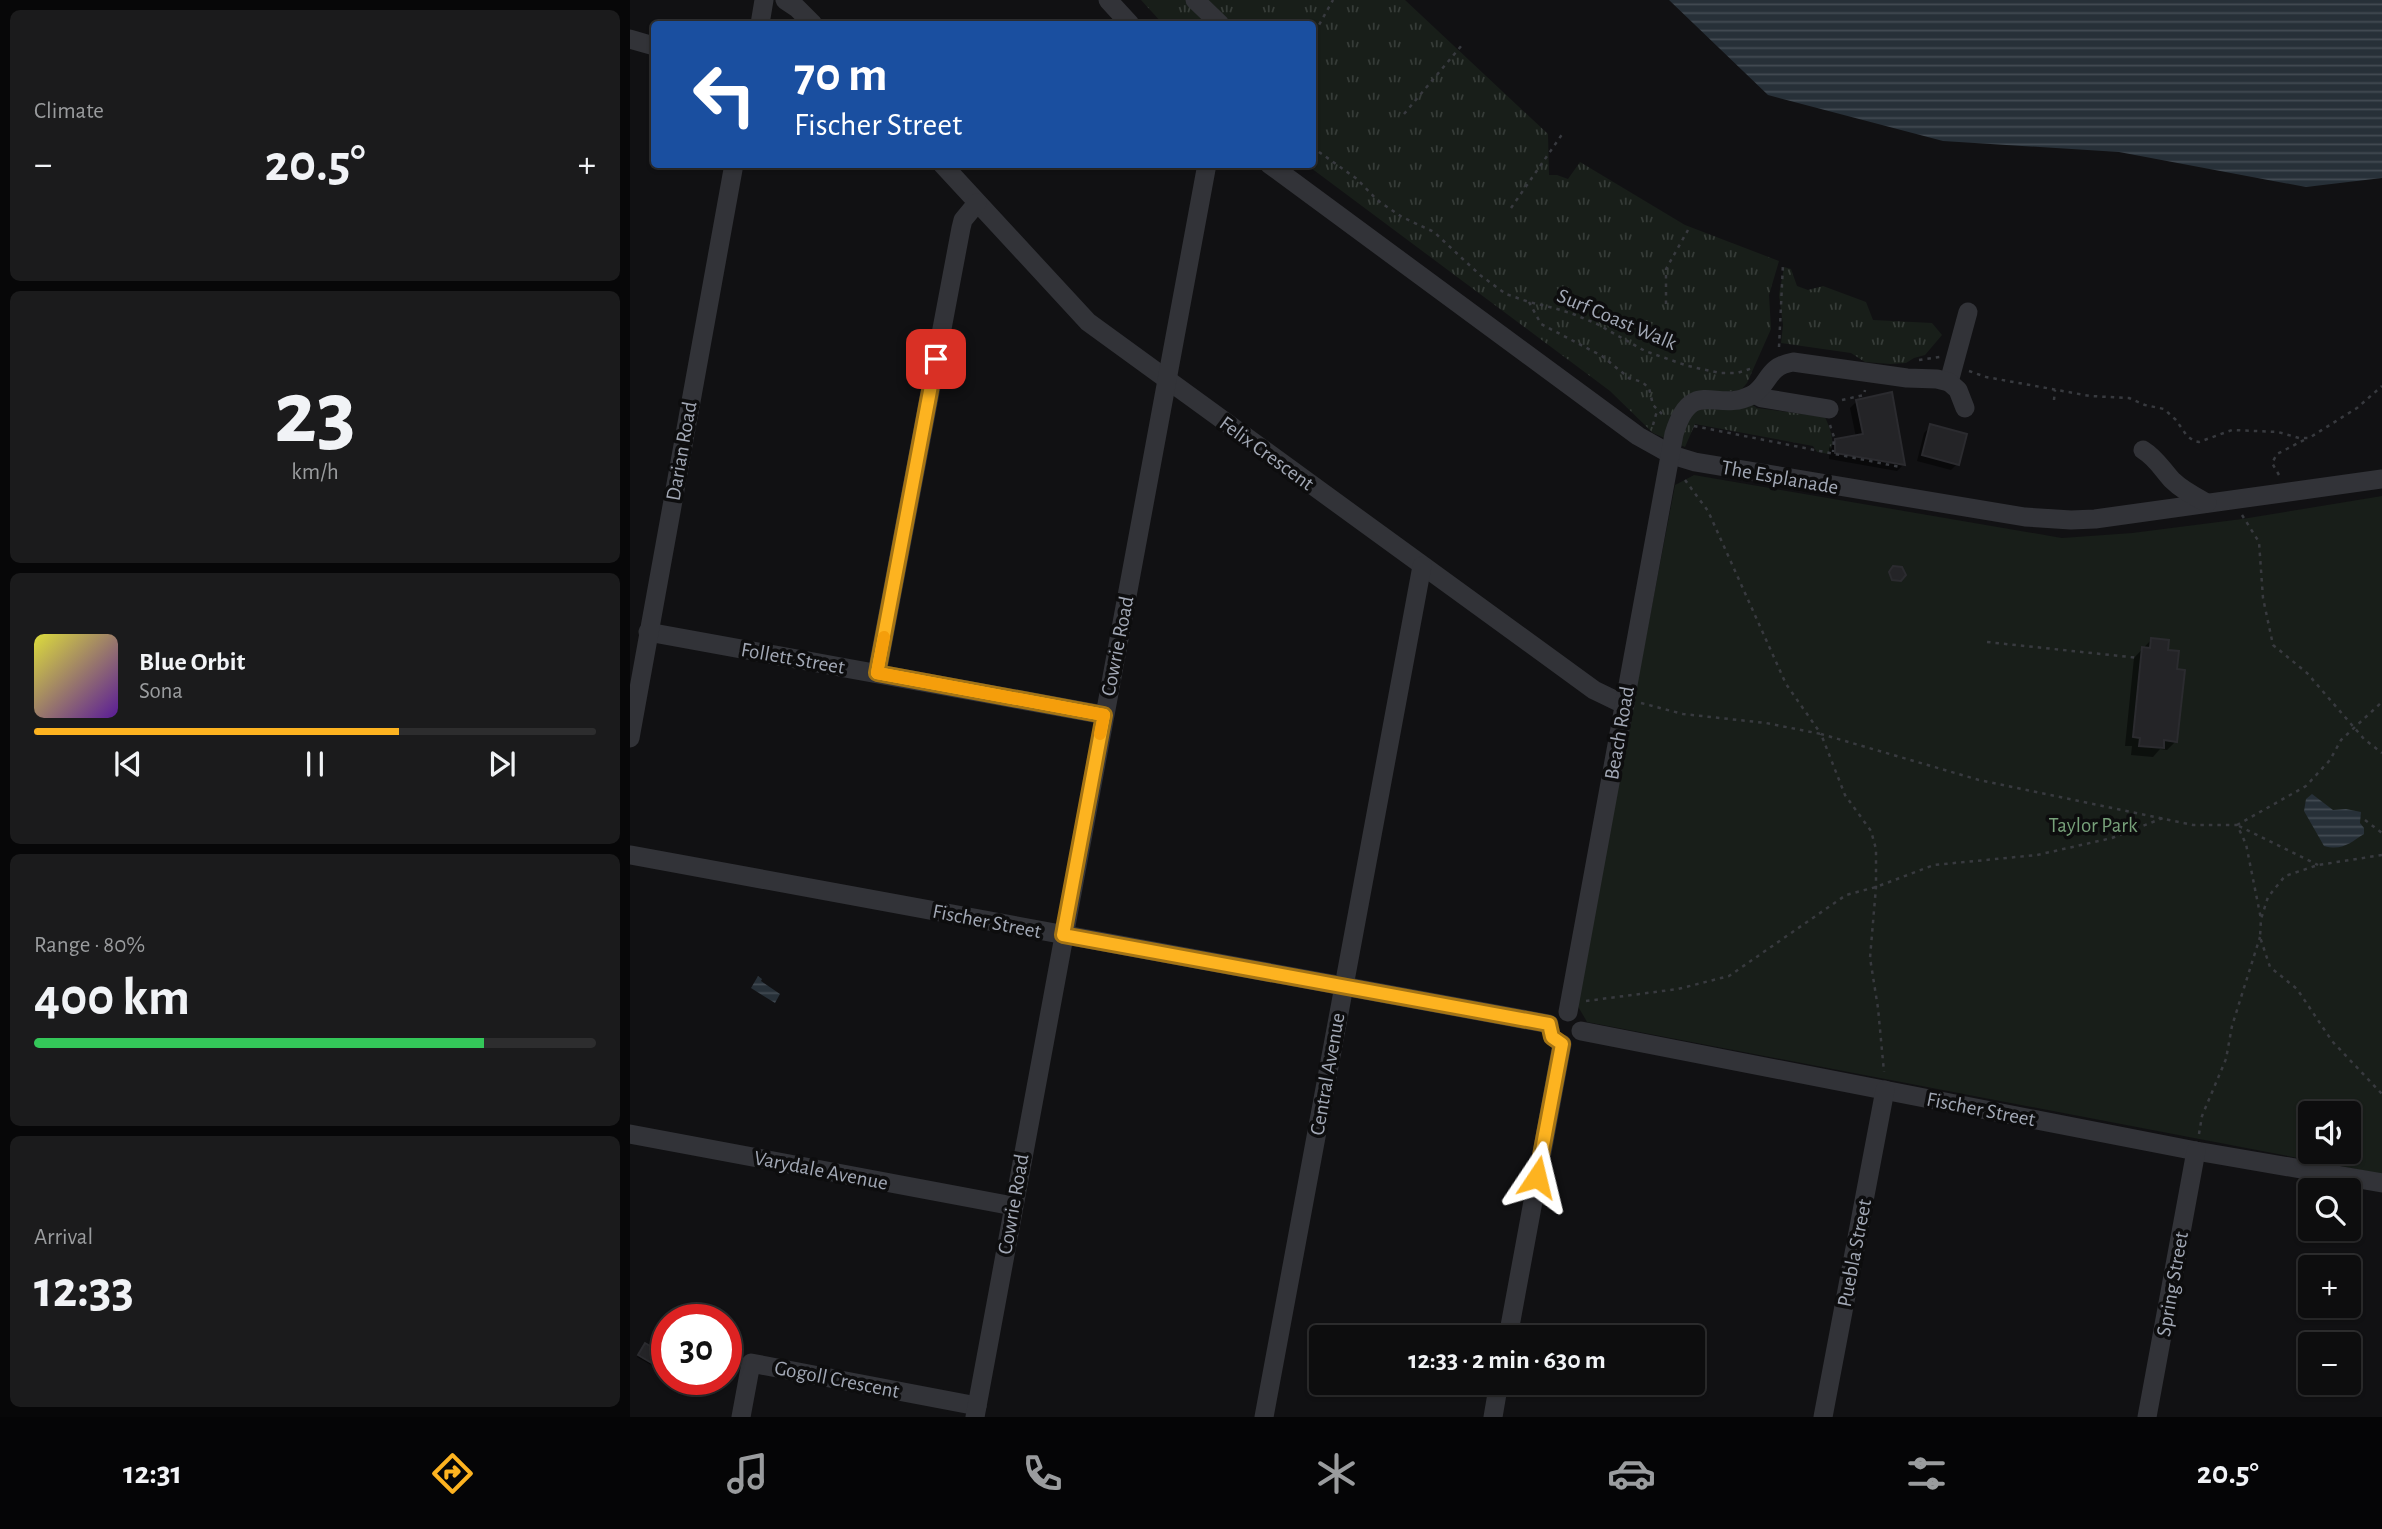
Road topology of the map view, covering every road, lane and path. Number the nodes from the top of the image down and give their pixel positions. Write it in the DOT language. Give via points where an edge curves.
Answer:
graph roads {
  1 [pos="764,0"];
  2 [pos="785,0"];
  3 [pos="1108,0"];
  4 [pos="1195,0"];
  5 [pos="1333,0"];
  6 [pos="760,21"];
  7 [pos="810,21"];
  8 [pos="1127,21"];
  9 [pos="1217,21"];
  10 [pos="1316,30"];
  11 [pos="630,39"];
  12 [pos="651,45"];
  13 [pos="1462,45"];
  14 [pos="1404,114"];
  15 [pos="1563,133"];
  16 [pos="1316,150"];
  17 [pos="733,168"];
  18 [pos="946,168"];
  19 [pos="1205,168"];
  20 [pos="1274,168"];
  21 [pos="977,203"];
  22 [pos="1511,208"];
  23 [pos="1688,230"];
  24 [pos="1783,264"];
  25 [pos="1666,304"];
  26 [pos="1968,312"];
  27 [pos="1779,347"];
  28 [pos="1788,347"];
  29 [pos="1773,352"];
  30 [pos="1946,358"];
  31 [pos="1915,361"];
  32 [pos="1758,366"];
  33 [pos="1966,370"];
  34 [pos="1166,379"];
  35 [pos="1949,382"];
  36 [pos="2382,386"];
  37 [pos="1865,387"];
  38 [pos="2055,389"];
  39 [pos="1754,394"];
  40 [pos="2054,400"];
  41 [pos="1965,408"];
  42 [pos="1829,409"];
  43 [pos="2309,438"];
  44 [pos="2143,450"];
  45 [pos="1833,452"];
  46 [pos="1672,455"];
  47 [pos="2382,479"];
  48 [pos="1685,480"];
  49 [pos="2288,491"];
  50 [pos="2240,498"];
  51 [pos="2207,503"];
  52 [pos="1422,566"];
  53 [pos="648,632"];
  54 [pos="1987,642"];
  55 [pos="2138,658"];
  56 [pos="877,673"];
  57 [pos="1625,702"];
  58 [pos="2382,702"];
  59 [pos="1104,715"];
  60 [pos="2355,728"];
  61 [pos="1821,734"];
  62 [pos="630,737"];
  63 [pos="2382,753"];
  64 [pos="2163,818"];
  65 [pos="2365,821"];
  66 [pos="2237,825"];
  67 [pos="2382,833"];
  68 [pos="631,853"];
  69 [pos="2382,855"];
  70 [pos="2318,865"];
  71 [pos="1876,887"];
  72 [pos="2261,919"];
  73 [pos="1063,935"];
  74 [pos="2260,937"];
  75 [pos="1343,986"];
  76 [pos="1569,1005"];
  77 [pos="1549,1024"];
  78 [pos="1581,1031"];
  79 [pos="1562,1044"];
  80 [pos="1885,1090"];
  81 [pos="2382,1094"];
  82 [pos="630,1134"];
  83 [pos="2196,1151"];
  84 [pos="2382,1183"];
  85 [pos="1013,1206"];
  86 [pos="1510,1325"];
  87 [pos="1497,1395"];
  88 [pos="976,1411"];
  89 [pos="741,1417"];
  90 [pos="1264,1417"];
  91 [pos="1493,1417"];
  92 [pos="1824,1417"];
  93 [pos="2147,1417"];
  1 -- 6 [label="street"];
  2 -- 7 [label="street"];
  3 -- 8 [label="street"];
  4 -- 9 [label="street"];
  5 -- 10 [label="path"];
  11 -- 12 [label="street"];
  13 -- 14 [label="path"];
  15 -- 22 [label="path"];
  16 -- 32 [label="path, Surf Coast Walk" via="1357,179 1377,200 1434,232 1506,293 1585,319 1688,366 1720,373"];
  17 -- 53 [label="street, Darian Road"];
  18 -- 21 [label="street, Felix Crescent"];
  19 -- 34 [label="street, Cowrie Road"];
  20 -- 46 [label="street, The Esplanade" via="1638,436"];
  21 -- 34 [label="street, Felix Crescent" via="1088,322"];
  21 -- 56 [label="street" via="961,228"];
  23 -- 25 [label="path" via="1665,269"];
  24 -- 27 [label="path"];
  26 -- 35 [label="street"];
  27 -- 28 [label="path"];
  27 -- 29 [label="path"];
  30 -- 31 [label="path"];
  33 -- 38 [label="path"];
  34 -- 52 [label="street, Felix Crescent"];
  34 -- 59 [label="street, Cowrie Road"];
  35 -- 39 [label="street" via="1793,362 1776,367"];
  35 -- 41 [label="street"];
  36 -- 43 [label="path"];
  37 -- 42 [label="path" via="1864,395 1830,402"];
  38 -- 40 [label="path"];
  38 -- 43 [label="path" via="2129,398 2164,410 2199,442 2232,430"];
  39 -- 42 [label="street"];
  39 -- 46 [label="street, Beach Road" via="1689,404 1679,417"];
  42 -- 45 [label="path"];
  43 -- 49 [label="path" via="2277,454 2272,463"];
  44 -- 51 [label="street" via="2187,492"];
  46 -- 51 [label="street, The Esplanade" via="2049,519 2095,519"];
  46 -- 57 [label="street, Beach Road"];
  47 -- 49 [label="street, The Esplanade"];
  48 -- 61 [label="path" via="1708,511 1786,684"];
  49 -- 50 [label="street, The Esplanade"];
  50 -- 51 [label="street, The Esplanade"];
  50 -- 60 [label="path" via="2242,519 2259,542 2263,598 2273,645 2307,673"];
  52 -- 57 [label="street, Felix Crescent" via="1594,690"];
  52 -- 75 [label="street, Central Avenue"];
  53 -- 56 [label="street, Follett Street"];
  53 -- 62 [label="street, Darian Road"];
  54 -- 55 [label="path"];
  56 -- 59 [label="street, Follett Street"];
  57 -- 61 [label="path"];
  57 -- 76 [label="street, Beach Road"];
  58 -- 60 [label="path"];
  59 -- 73 [label="street, Cowrie Road"];
  60 -- 63 [label="path"];
  60 -- 66 [label="path" via="2306,786"];
  61 -- 64 [label="path" via="1979,780"];
  61 -- 71 [label="path" via="1845,795 1871,831"];
  64 -- 66 [label="path" via="2193,825"];
  64 -- 71 [label="path" via="2112,838 2037,856 1934,864"];
  65 -- 67 [label="path"];
  66 -- 70 [label="path"];
  66 -- 72 [label="path" via="2246,844"];
  68 -- 73 [label="street, Fischer Street"];
  69 -- 70 [label="path"];
  70 -- 72 [label="path" via="2285,876 2268,897"];
  71 -- 76 [label="path" via="1846,895 1729,976 1645,995"];
  71 -- 80 [label="path" via="1870,958"];
  72 -- 74 [label="path"];
  73 -- 75 [label="street, Fischer Street"];
  73 -- 85 [label="street, Cowrie Road"];
  74 -- 81 [label="path" via="2270,967 2297,989 2332,1041"];
  74 -- 83 [label="path" via="2226,1059 2202,1116"];
  75 -- 77 [label="street, Fischer Street"];
  75 -- 90 [label="street, Central Avenue"];
  76 -- 77 [label="street"];
  76 -- 78 [label="street" via="1579,1018"];
  77 -- 79 [label="street" via="1552,1037"];
  78 -- 79 [label="street" via="1575,1042"];
  78 -- 80 [label="street, Fischer Street"];
  79 -- 86 [label="street"];
  80 -- 83 [label="street, Fischer Street"];
  80 -- 92 [label="street, Puebla Street"];
  82 -- 85 [label="street, Varydale Avenue"];
  83 -- 84 [label="street, Fischer Street"];
  83 -- 93 [label="street, Spring Street"];
  85 -- 88 [label="street, Cowrie Road"];
  87 -- 91 [label="street"];
  88 -- 89 [label="street, Gogoll Crescent" via="751,1363"];
}
